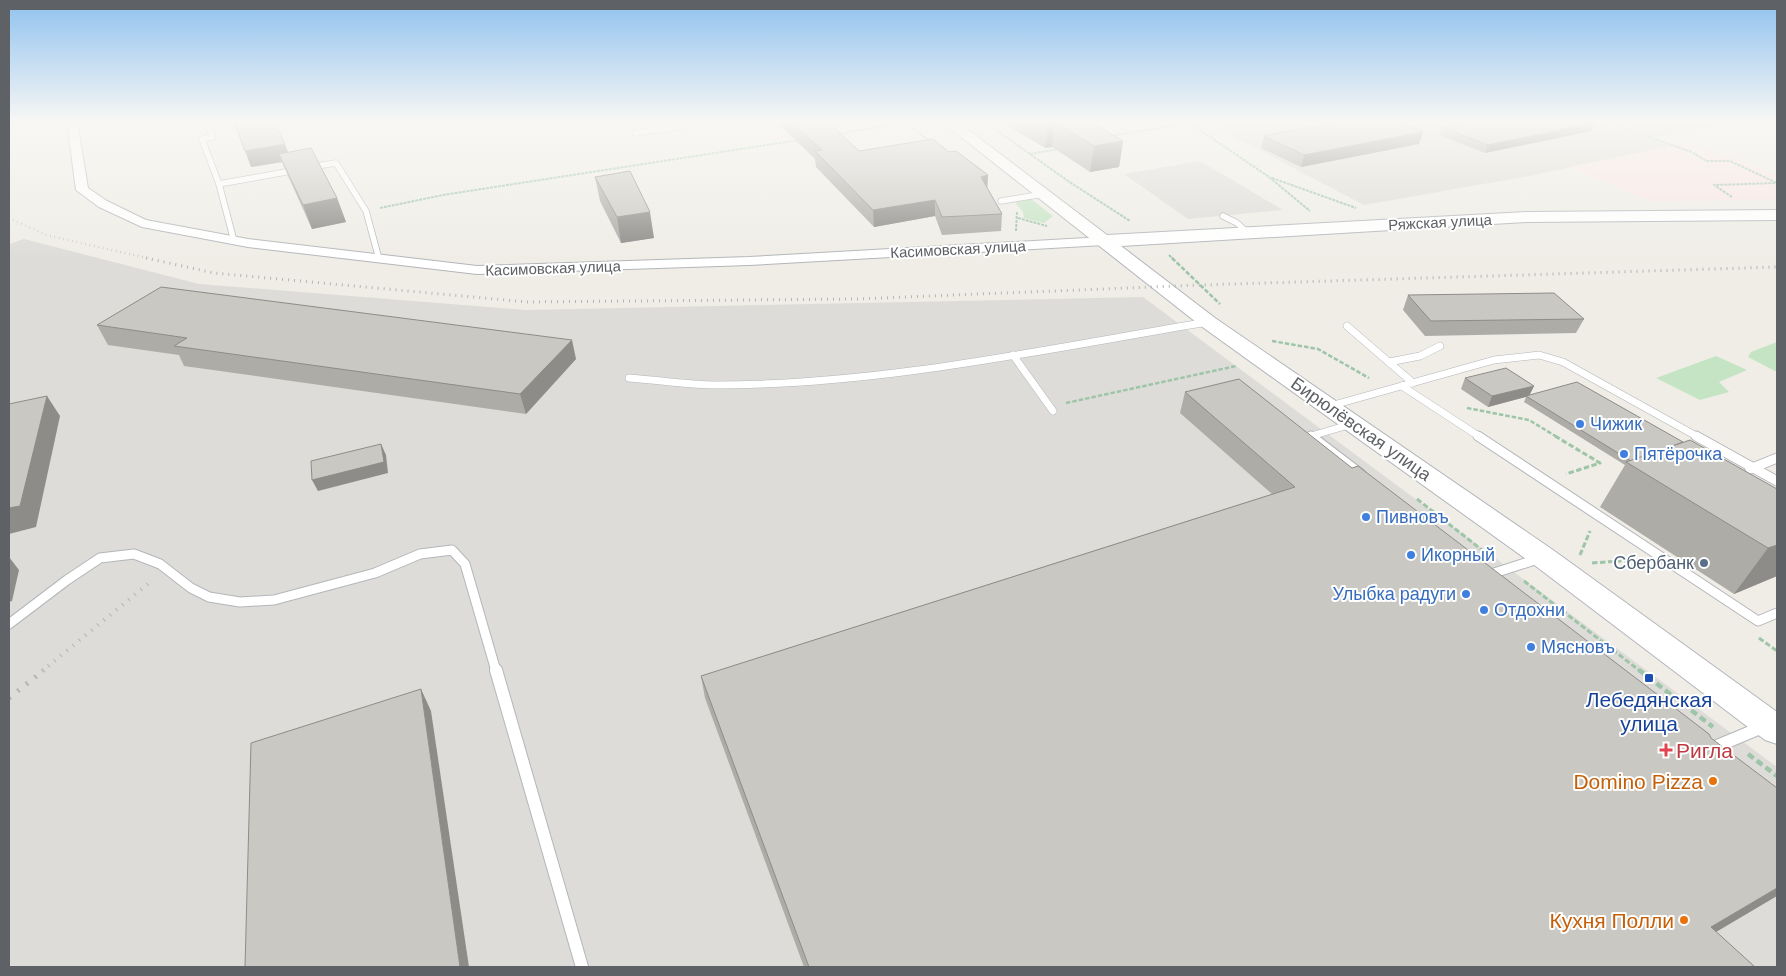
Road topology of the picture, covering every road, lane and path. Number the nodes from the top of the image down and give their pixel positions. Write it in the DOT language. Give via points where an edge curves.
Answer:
graph roads {
  1 [pos="79,168"];
  2 [pos="213,168"];
  3 [pos="307,168"];
  4 [pos="339,168"];
  5 [pos="620,168"];
  6 [pos="1009,168"];
  7 [pos="1255,168"];
  8 [pos="1744,168"];
  9 [pos="1269,177"];
  10 [pos="1777,183"];
  11 [pos="219,184"];
  12 [pos="1044,194"];
  13 [pos="1004,201"];
  14 [pos="1359,209"];
  15 [pos="366,211"];
  16 [pos="1769,215"];
  17 [pos="1223,216"];
  18 [pos="1316,216"];
  19 [pos="1018,218"];
  20 [pos="1047,226"];
  21 [pos="1248,233"];
  22 [pos="1014,234"];
  23 [pos="234,241"];
  24 [pos="1104,241"];
  25 [pos="379,259"];
  26 [pos="1208,322"];
  27 [pos="1347,326"];
  28 [pos="1440,346"];
  29 [pos="1013,355"];
  30 [pos="1234,359"];
  31 [pos="1389,362"];
  32 [pos="629,378"];
  33 [pos="1413,383"];
  34 [pos="1402,386"];
  35 [pos="1330,406"];
  36 [pos="1462,408"];
  37 [pos="1051,409"];
  38 [pos="1354,424"];
  39 [pos="1777,458"];
  40 [pos="1748,469"];
  41 [pos="1366,478"];
  42 [pos="1546,480"];
  43 [pos="1777,481"];
  44 [pos="1414,496"];
  45 [pos="1593,525"];
  46 [pos="1579,556"];
  47 [pos="1543,557"];
  48 [pos="1641,559"];
  49 [pos="1585,563"];
  50 [pos="1506,568"];
  51 [pos="1491,574"];
  52 [pos="1777,613"];
  53 [pos="9,624"];
  54 [pos="1773,727"];
  55 [pos="1730,741"];
  56 [pos="1698,754"];
  57 [pos="1777,776"];
  58 [pos="582,967"];
  1 -- 23 [label="street, Касимовская улица" via="82,190 142,223"];
  2 -- 11 [label="lane"];
  3 -- 11 [label="lane"];
  4 -- 15 [label="lane"];
  5 -- 15 [label="path" via="444,195"];
  6 -- 12 [label="street, Бирюлёвская улица"];
  7 -- 9 [label="path"];
  8 -- 10 [label="path"];
  9 -- 14 [label="path"];
  9 -- 18 [label="path"];
  10 -- 16 [label="path" via="1714,185"];
  11 -- 23 [label="lane"];
  12 -- 13 [label="lane"];
  12 -- 24 [label="street, Бирюлёвская улица"];
  13 -- 19 [label="path" via="1018,212"];
  15 -- 25 [label="lane"];
  16 -- 21 [label="street, Ряжская улица" via="1527,217"];
  17 -- 21 [label="lane"];
  19 -- 20 [label="path"];
  19 -- 22 [label="path"];
  21 -- 24 [label="street, Ряжская улица"];
  23 -- 25 [label="street, Касимовская улица"];
  24 -- 25 [label="street, Касимовская улица" via="748,261 477,270"];
  24 -- 26 [label="street, Бирюлёвская улица"];
  26 -- 29 [label="lane"];
  26 -- 35 [label="street, Бирюлёвская улица"];
  27 -- 31 [label="lane"];
  28 -- 31 [label="lane" via="1420,356"];
  29 -- 32 [label="lane" via="904,373 789,383 714,385"];
  29 -- 37 [label="lane"];
  30 -- 37 [label="path" via="1242,365"];
  31 -- 33 [label="lane"];
  33 -- 34 [label="lane"];
  33 -- 40 [label="lane" via="1494,360 1539,356 1563,362"];
  34 -- 35 [label="lane"];
  34 -- 42 [label="lane"];
  35 -- 38 [label="street, Бирюлёвская улица"];
  36 -- 42 [label="path" via="1528,420 1600,463"];
  38 -- 41 [label="lane" via="1311,436"];
  38 -- 47 [label="street, Бирюлёвская улица"];
  39 -- 40 [label="lane"];
  40 -- 43 [label="lane"];
  42 -- 52 [label="lane" via="1758,621"];
  44 -- 50 [label="path"];
  45 -- 46 [label="path"];
  47 -- 50 [label="lane"];
  47 -- 54 [label="street, Бирюлёвская улица"];
  48 -- 49 [label="path"];
  50 -- 51 [label="lane"];
  50 -- 55 [label="path"];
  53 -- 58 [label="lane" via="100,558 134,554 160,564 209,598 240,602 274,600 375,574 420,554 452,550 465,564"];
  54 -- 55 [label="lane"];
  55 -- 56 [label="lane"];
  55 -- 57 [label="path"];
}
